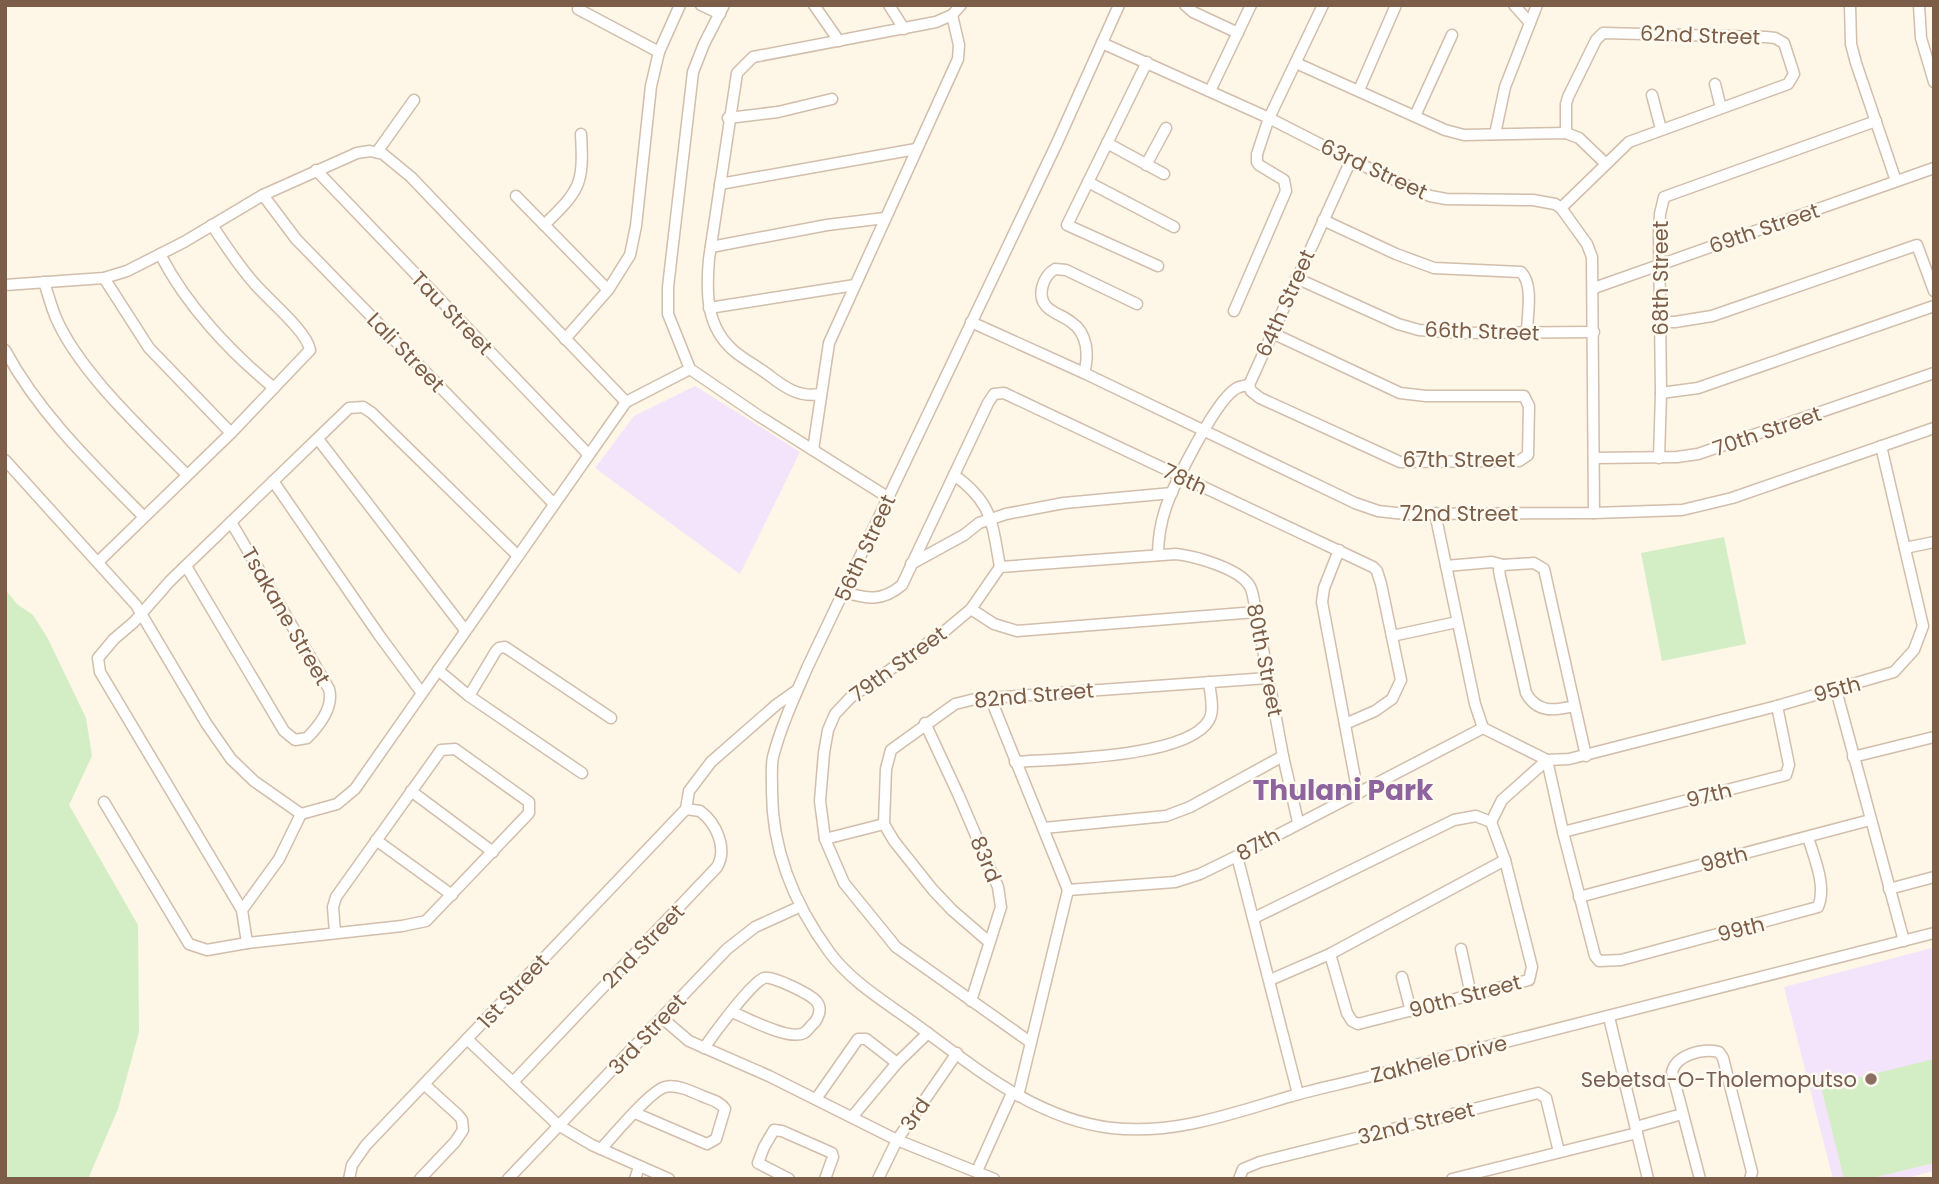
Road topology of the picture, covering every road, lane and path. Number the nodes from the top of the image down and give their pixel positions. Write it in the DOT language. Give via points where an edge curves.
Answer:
graph roads {
  1 [pos="680,5"];
  2 [pos="701,5"];
  3 [pos="814,5"];
  4 [pos="889,5"];
  5 [pos="961,5"];
  6 [pos="1119,5"];
  7 [pos="1185,5"];
  8 [pos="1251,5"];
  9 [pos="1323,5"];
  10 [pos="1396,5"];
  11 [pos="1514,5"];
  12 [pos="1537,5"];
  13 [pos="1850,5"];
  14 [pos="1919,5"];
  15 [pos="578,9"];
  16 [pos="722,9"];
  17 [pos="953,15"];
  18 [pos="1530,23"];
  19 [pos="904,29"];
  20 [pos="1238,33"];
  21 [pos="1452,35"];
  22 [pos="839,41"];
  23 [pos="1102,43"];
  24 [pos="659,52"];
  25 [pos="1147,62"];
  26 [pos="1296,63"];
  27 [pos="1934,82"];
  28 [pos="1715,84"];
  29 [pos="1359,90"];
  30 [pos="1210,91"];
  31 [pos="1652,95"];
  32 [pos="832,99"];
  33 [pos="414,100"];
  34 [pos="1721,108"];
  35 [pos="1415,116"];
  36 [pos="728,118"];
  37 [pos="1269,118"];
  38 [pos="1876,121"];
  39 [pos="1166,128"];
  40 [pos="1661,129"];
  41 [pos="1566,133"];
  42 [pos="581,134"];
  43 [pos="1496,134"];
  44 [pos="1107,143"];
  45 [pos="916,149"];
  46 [pos="377,152"];
  47 [pos="1351,160"];
  48 [pos="1605,163"];
  49 [pos="1146,165"];
  50 [pos="1934,168"];
  51 [pos="316,170"];
  52 [pos="1164,174"];
  53 [pos="1896,181"];
  54 [pos="1088,183"];
  55 [pos="720,184"];
  56 [pos="263,195"];
  57 [pos="516,196"];
  58 [pos="1561,208"];
  59 [pos="886,218"];
  60 [pos="1323,220"];
  61 [pos="212,225"];
  62 [pos="544,225"];
  63 [pos="1174,227"];
  64 [pos="710,247"];
  65 [pos="160,254"];
  66 [pos="1659,265"];
  67 [pos="1158,266"];
  68 [pos="104,278"];
  69 [pos="1296,278"];
  70 [pos="44,282"];
  71 [pos="5,285"];
  72 [pos="855,285"];
  73 [pos="1594,288"];
  74 [pos="608,290"];
  75 [pos="1934,291"];
  76 [pos="1138,304"];
  77 [pos="1934,306"];
  78 [pos="709,308"];
  79 [pos="1234,311"];
  80 [pos="971,322"];
  81 [pos="1659,322"];
  82 [pos="1594,332"];
  83 [pos="1272,333"];
  84 [pos="1527,333"];
  85 [pos="565,339"];
  86 [pos="5,350"];
  87 [pos="690,369"];
  88 [pos="1084,373"];
  89 [pos="1934,373"];
  90 [pos="1249,385"];
  91 [pos="274,388"];
  92 [pos="1661,393"];
  93 [pos="820,394"];
  94 [pos="626,402"];
  95 [pos="1934,428"];
  96 [pos="1204,432"];
  97 [pos="231,433"];
  98 [pos="318,439"];
  99 [pos="1881,446"];
  100 [pos="813,450"];
  101 [pos="588,454"];
  102 [pos="1594,458"];
  103 [pos="1659,458"];
  104 [pos="5,460"];
  105 [pos="186,474"];
  106 [pos="954,475"];
  107 [pos="1179,477"];
  108 [pos="273,481"];
  109 [pos="1172,493"];
  110 [pos="889,498"];
  111 [pos="554,504"];
  112 [pos="1435,513"];
  113 [pos="1594,513"];
  114 [pos="144,517"];
  115 [pos="991,519"];
  116 [pos="232,522"];
  117 [pos="1934,542"];
  118 [pos="1905,548"];
  119 [pos="1339,550"];
  120 [pos="517,555"];
  121 [pos="1158,555"];
  122 [pos="98,562"];
  123 [pos="911,564"];
  124 [pos="1503,565"];
  125 [pos="186,566"];
  126 [pos="1446,566"];
  127 [pos="1000,567"];
  128 [pos="844,592"];
  129 [pos="971,609"];
  130 [pos="1256,612"];
  131 [pos="143,613"];
  132 [pos="1457,622"];
  133 [pos="466,630"];
  134 [pos="1392,635"];
  135 [pos="438,670"];
  136 [pos="1268,678"];
  137 [pos="1209,682"];
  138 [pos="797,690"];
  139 [pos="1836,690"];
  140 [pos="421,692"];
  141 [pos="469,696"];
  142 [pos="990,697"];
  143 [pos="1574,706"];
  144 [pos="1777,706"];
  145 [pos="611,718"];
  146 [pos="925,723"];
  147 [pos="1345,724"];
  148 [pos="1483,728"];
  149 [pos="1934,737"];
  150 [pos="1283,756"];
  151 [pos="1586,756"];
  152 [pos="1853,757"];
  153 [pos="1547,760"];
  154 [pos="1015,762"];
  155 [pos="582,773"];
  156 [pos="411,791"];
  157 [pos="1358,794"];
  158 [pos="104,802"];
  159 [pos="686,809"];
  160 [pos="301,814"];
  161 [pos="1870,820"];
  162 [pos="1298,822"];
  163 [pos="1492,822"];
  164 [pos="884,824"];
  165 [pos="1044,828"];
  166 [pos="1563,832"];
  167 [pos="1808,837"];
  168 [pos="825,839"];
  169 [pos="376,841"];
  170 [pos="493,852"];
  171 [pos="1237,856"];
  172 [pos="1505,860"];
  173 [pos="1934,877"];
  174 [pos="1889,889"];
  175 [pos="1068,890"];
  176 [pos="453,895"];
  177 [pos="1579,897"];
  178 [pos="800,907"];
  179 [pos="242,910"];
  180 [pos="1254,918"];
  181 [pos="335,933"];
  182 [pos="1934,933"];
  183 [pos="1904,941"];
  184 [pos="989,942"];
  185 [pos="247,943"];
  186 [pos="1461,949"];
  187 [pos="1330,954"];
  188 [pos="1402,977"];
  189 [pos="1270,980"];
  190 [pos="1471,995"];
  191 [pos="971,1001"];
  192 [pos="1411,1011"];
  193 [pos="732,1012"];
  194 [pos="1609,1017"];
  195 [pos="662,1018"];
  196 [pos="928,1033"];
  197 [pos="467,1039"];
  198 [pos="1030,1042"];
  199 [pos="704,1048"];
  200 [pos="957,1053"];
  201 [pos="897,1063"];
  202 [pos="514,1081"];
  203 [pos="425,1084"];
  204 [pos="1015,1094"];
  205 [pos="1298,1094"];
  206 [pos="816,1099"];
  207 [pos="635,1113"];
  208 [pos="1682,1114"];
  209 [pos="852,1117"];
  210 [pos="558,1125"];
  211 [pos="1637,1130"];
  212 [pos="898,1140"];
  213 [pos="601,1149"];
  214 [pos="1559,1152"];
  215 [pos="639,1167"];
  216 [pos="977,1171"];
  217 [pos="349,1179"];
  218 [pos="420,1179"];
  219 [pos="508,1179"];
  220 [pos="635,1179"];
  221 [pos="670,1179"];
  222 [pos="789,1179"];
  223 [pos="825,1179"];
  224 [pos="878,1179"];
  225 [pos="994,1179"];
  226 [pos="1239,1179"];
  227 [pos="1452,1179"];
  228 [pos="1648,1179"];
  229 [pos="1700,1179"];
  230 [pos="1750,1179"];
  1 -- 24 [label="street"];
  2 -- 16 [label="street"];
  3 -- 22 [label="street"];
  4 -- 19 [label="street"];
  5 -- 17 [label="street"];
  6 -- 23 [label="street, 56th Street"];
  7 -- 20 [label="street"];
  8 -- 20 [label="street"];
  9 -- 26 [label="street"];
  10 -- 29 [label="street"];
  11 -- 18 [label="street"];
  12 -- 18 [label="street"];
  13 -- 38 [label="street" via="1851,44"];
  14 -- 27 [label="street" via="1921,38"];
  15 -- 24 [label="street"];
  16 -- 87 [label="street" via="693,72 666,300"];
  17 -- 19 [label="street"];
  17 -- 45 [label="street" via="958,59"];
  18 -- 43 [label="street" via="1505,87"];
  19 -- 22 [label="street"];
  20 -- 30 [label="street"];
  21 -- 35 [label="street"];
  22 -- 36 [label="street" via="753,57 737,73"];
  23 -- 25 [label="street, 63rd Street"];
  23 -- 80 [label="street, 56th Street"];
  24 -- 74 [label="street" via="634,236 626,263"];
  25 -- 30 [label="street, 63rd Street"];
  25 -- 44 [label="street"];
  26 -- 29 [label="street"];
  26 -- 37 [label="street"];
  28 -- 34 [label="street"];
  29 -- 35 [label="street"];
  30 -- 37 [label="street, 63rd Street"];
  31 -- 40 [label="street"];
  32 -- 36 [label="street"];
  33 -- 46 [label="street"];
  34 -- 40 [label="street, 62nd Street"];
  34 -- 41 [label="street, 62nd Street" via="1791,81 1794,74 1783,41 1607,32 1599,35 1568,97"];
  35 -- 43 [label="street" via="1455,133"];
  36 -- 55 [label="street"];
  37 -- 47 [label="street, 63rd Street"];
  37 -- 79 [label="street" via="1257,162 1284,180 1286,191"];
  38 -- 53 [label="street"];
  38 -- 66 [label="street, 68th Street" via="1664,197"];
  39 -- 49 [label="street"];
  40 -- 48 [label="street, 62nd Street" via="1629,142"];
  41 -- 43 [label="street"];
  41 -- 48 [label="street" via="1579,138"];
  42 -- 62 [label="street" via="577,189"];
  44 -- 49 [label="street"];
  44 -- 54 [label="street"];
  45 -- 55 [label="street"];
  45 -- 59 [label="street"];
  46 -- 51 [label="street" via="357,153"];
  46 -- 85 [label="street" via="394,161"];
  47 -- 58 [label="street, 63rd Street" via="1437,198 1533,200"];
  47 -- 60 [label="street, 64th Street"];
  48 -- 58 [label="street, 62nd Street"];
  49 -- 52 [label="street"];
  50 -- 53 [label="street, 69th Street"];
  51 -- 56 [label="street"];
  51 -- 101 [label="street, Tau Street"];
  53 -- 66 [label="street, 69th Street"];
  54 -- 63 [label="street"];
  54 -- 67 [label="street" via="1067,225"];
  55 -- 64 [label="street"];
  56 -- 61 [label="street"];
  56 -- 111 [label="street, Lali Street" via="296,239"];
  57 -- 62 [label="street"];
  58 -- 73 [label="street" via="1590,251"];
  59 -- 64 [label="street"];
  59 -- 72 [label="street"];
  60 -- 69 [label="street, 64th Street"];
  60 -- 84 [label="street" via="1434,268 1521,272 1528,288"];
  61 -- 65 [label="street"];
  61 -- 91 [label="street" via="244,272 309,342 309,352"];
  62 -- 74 [label="street"];
  64 -- 78 [label="street"];
  65 -- 68 [label="street"];
  65 -- 91 [label="street" via="202,315"];
  66 -- 73 [label="street, 69th Street"];
  66 -- 81 [label="street, 68th Street"];
  68 -- 70 [label="street"];
  68 -- 97 [label="street" via="149,348"];
  69 -- 83 [label="street, 64th Street"];
  69 -- 84 [label="street, 66th Street" via="1406,327"];
  70 -- 71 [label="street"];
  70 -- 105 [label="street" via="57,320 86,364"];
  72 -- 78 [label="street"];
  72 -- 93 [label="street" via="829,343"];
  73 -- 82 [label="street"];
  74 -- 85 [label="street"];
  75 -- 81 [label="street" via="1917,245 1713,316"];
  76 -- 88 [label="street" via="1066,270 1055,269 1047,275 1042,300 1078,328 1087,352"];
  77 -- 92 [label="street" via="1698,388"];
  78 -- 93 [label="street" via="720,337 733,350 780,385"];
  80 -- 88 [label="street, 72nd Street"];
  80 -- 110 [label="street, 56th Street"];
  81 -- 92 [label="street, 68th Street"];
  82 -- 84 [label="street, 66th Street"];
  82 -- 102 [label="street"];
  83 -- 90 [label="street, 64th Street"];
  83 -- 90 [label="street, 67th Street" via="1400,393 1524,396 1529,407 1528,455 1519,461 1400,462 1260,398"];
  85 -- 94 [label="street"];
  86 -- 114 [label="street" via="76,449"];
  87 -- 94 [label="street"];
  87 -- 100 [label="street"];
  88 -- 96 [label="street, 72nd Street"];
  89 -- 103 [label="street, 70th Street" via="1708,451"];
  90 -- 96 [label="street" via="1231,391"];
  91 -- 97 [label="street"];
  92 -- 103 [label="street, 68th Street"];
  93 -- 100 [label="street"];
  94 -- 101 [label="street"];
  95 -- 99 [label="street, 72nd Street"];
  96 -- 107 [label="street"];
  96 -- 112 [label="street, 72nd Street" via="1367,507 1405,514"];
  97 -- 105 [label="street"];
  98 -- 108 [label="street"];
  98 -- 120 [label="street" via="353,407 367,409"];
  98 -- 133 [label="street"];
  99 -- 113 [label="street, 72nd Street" via="1702,506"];
  99 -- 118 [label="street, 95th"];
  100 -- 110 [label="street"];
  101 -- 111 [label="street"];
  102 -- 103 [label="street, 70th Street"];
  102 -- 113 [label="street"];
  104 -- 122 [label="street"];
  105 -- 114 [label="street"];
  106 -- 107 [label="street, 78th" via="988,403 1000,393"];
  106 -- 115 [label="street" via="978,494"];
  106 -- 123 [label="street, 78th"];
  107 -- 109 [label="street"];
  107 -- 119 [label="street, 78th"];
  108 -- 116 [label="street"];
  108 -- 140 [label="street"];
  109 -- 115 [label="street" via="1064,503"];
  109 -- 121 [label="street"];
  110 -- 128 [label="street, 56th Street"];
  111 -- 120 [label="street"];
  112 -- 113 [label="street, 72nd Street"];
  112 -- 126 [label="street"];
  114 -- 122 [label="street"];
  115 -- 123 [label="street"];
  115 -- 127 [label="street"];
  116 -- 125 [label="street"];
  116 -- 125 [label="street, Tsakane Street" via="330,689 329,707 307,738 295,740 284,731"];
  117 -- 118 [label="street"];
  118 -- 139 [label="street, 95th" via="1923,626 1914,650 1894,672"];
  119 -- 134 [label="street, 78th" via="1377,571"];
  119 -- 147 [label="street" via="1322,602"];
  120 -- 133 [label="street"];
  121 -- 127 [label="street, 80th Street"];
  121 -- 130 [label="street, 80th Street" via="1195,556 1234,574 1249,584"];
  122 -- 131 [label="street"];
  123 -- 128 [label="street, 78th" via="902,585 887,596 865,598"];
  124 -- 126 [label="street"];
  124 -- 143 [label="street" via="1534,563 1544,569"];
  124 -- 143 [label="street" via="1500,576 1529,699 1549,710"];
  125 -- 131 [label="street"];
  126 -- 132 [label="street"];
  127 -- 129 [label="street, 79th Street"];
  128 -- 138 [label="street, 56th Street"];
  129 -- 130 [label="street" via="994,624 1017,631"];
  129 -- 168 [label="street, 79th Street" via="835,714 821,780"];
  130 -- 136 [label="street, 80th Street"];
  131 -- 160 [label="street" via="224,750 245,774"];
  131 -- 179 [label="street" via="103,650 98,667"];
  132 -- 134 [label="street"];
  132 -- 148 [label="street"];
  133 -- 135 [label="street"];
  134 -- 147 [label="street, 78th" via="1399,688 1384,705"];
  135 -- 140 [label="street"];
  135 -- 141 [label="street"];
  136 -- 137 [label="street, 82nd Street"];
  136 -- 150 [label="street, 80th Street"];
  137 -- 142 [label="street, 82nd Street"];
  137 -- 154 [label="street" via="1209,721 1174,742 1139,752"];
  138 -- 159 [label="street" via="711,762 689,791"];
  138 -- 178 [label="street, 56th Street" via="772,761 772,794 778,847"];
  139 -- 144 [label="street, 95th"];
  139 -- 152 [label="street"];
  140 -- 160 [label="street" via="349,796"];
  141 -- 145 [label="street" via="496,651 505,647"];
  141 -- 155 [label="street"];
  142 -- 146 [label="street, 82nd Street" via="955,704"];
  142 -- 154 [label="street"];
  143 -- 151 [label="street"];
  144 -- 151 [label="street, 95th"];
  144 -- 166 [label="street, 97th" via="1789,765 1786,775"];
  146 -- 164 [label="street, 82nd Street" via="888,754"];
  146 -- 184 [label="street, 83rd" via="998,887 1001,907"];
  147 -- 157 [label="street"];
  148 -- 153 [label="street"];
  148 -- 157 [label="street, 87th"];
  149 -- 152 [label="street"];
  150 -- 162 [label="street, 80th Street"];
  150 -- 165 [label="street" via="1166,816"];
  151 -- 153 [label="street, 95th"];
  152 -- 161 [label="street"];
  153 -- 163 [label="street" via="1502,800"];
  153 -- 166 [label="street"];
  154 -- 165 [label="street"];
  156 -- 169 [label="street"];
  156 -- 170 [label="street"];
  156 -- 170 [label="street" via="438,752 449,748 525,797 529,813"];
  157 -- 162 [label="street, 87th"];
  158 -- 185 [label="street" via="189,944 207,950"];
  159 -- 197 [label="street, 1st Street"];
  159 -- 202 [label="street, 2nd Street" via="700,811 714,825 722,853 717,867"];
  160 -- 179 [label="street" via="279,859"];
  161 -- 167 [label="street, 98th"];
  161 -- 174 [label="street"];
  162 -- 171 [label="street, 87th"];
  163 -- 172 [label="street, 90th Street"];
  163 -- 180 [label="street" via="1476,816 1454,820"];
  164 -- 168 [label="street"];
  164 -- 184 [label="street" via="933,890"];
  165 -- 175 [label="street"];
  166 -- 177 [label="street"];
  167 -- 177 [label="street, 98th"];
  167 -- 177 [label="street, 99th" via="1821,887 1818,907 1621,960 1604,961 1595,956"];
  168 -- 191 [label="street, 79th Street" via="844,883 886,936"];
  169 -- 176 [label="street"];
  169 -- 181 [label="street" via="335,899"];
  170 -- 176 [label="street"];
  171 -- 175 [label="street, 87th" via="1175,882"];
  171 -- 180 [label="street"];
  172 -- 187 [label="street"];
  172 -- 190 [label="street, 90th Street" via="1531,977 1524,983"];
  173 -- 174 [label="street"];
  174 -- 183 [label="street"];
  175 -- 198 [label="street"];
  176 -- 181 [label="street" via="421,923"];
  178 -- 195 [label="street, 3rd Street" via="736,941"];
  178 -- 196 [label="street, 56th Street" via="849,973"];
  179 -- 185 [label="street"];
  180 -- 189 [label="street"];
  181 -- 185 [label="street"];
  182 -- 183 [label="street, Zakhele Drive"];
  183 -- 194 [label="street, Zakhele Drive"];
  184 -- 191 [label="street, 83rd"];
  186 -- 190 [label="street"];
  187 -- 189 [label="street"];
  187 -- 192 [label="street, 90th Street" via="1354,1023"];
  188 -- 192 [label="street"];
  189 -- 205 [label="street"];
  190 -- 192 [label="street, 90th Street"];
  191 -- 198 [label="street, 79th Street"];
  193 -- 193 [label="street" via="757,982 768,978 811,997 820,1008 818,1017 797,1035"];
  193 -- 199 [label="street"];
  194 -- 205 [label="street, Zakhele Drive"];
  194 -- 211 [label="street"];
  195 -- 199 [label="street"];
  195 -- 210 [label="street, 3rd Street"];
  196 -- 200 [label="street, 56th Street"];
  196 -- 201 [label="street"];
  197 -- 202 [label="street"];
  197 -- 203 [label="street, 1st Street"];
  198 -- 204 [label="street"];
  199 -- 206 [label="street"];
  200 -- 204 [label="street, Zakhele Drive"];
  200 -- 212 [label="street, 3rd"];
  201 -- 206 [label="street" via="866,1039 858,1040"];
  201 -- 209 [label="street"];
  202 -- 210 [label="street"];
  203 -- 217 [label="street, 1st Street" via="357,1156"];
  203 -- 218 [label="street" via="458,1115 463,1130"];
  204 -- 205 [label="street, Zakhele Drive" via="1074,1121 1137,1129 1186,1126"];
  204 -- 216 [label="street"];
  206 -- 209 [label="street"];
  207 -- 207 [label="street" via="707,1144 716,1139 725,1109 718,1102 670,1087 653,1094"];
  207 -- 213 [label="street"];
  208 -- 211 [label="street"];
  208 -- 229 [label="street"];
  208 -- 230 [label="street" via="1674,1063 1712,1050 1719,1052 1752,1172"];
  209 -- 212 [label="street"];
  210 -- 213 [label="street"];
  210 -- 219 [label="street, 3rd Street"];
  211 -- 214 [label="street"];
  211 -- 228 [label="street"];
  212 -- 216 [label="street"];
  212 -- 224 [label="street, 3rd"];
  213 -- 215 [label="street"];
  214 -- 226 [label="street, 32nd Street" via="1549,1106 1538,1093 1260,1162 1243,1169"];
  214 -- 227 [label="street"];
  215 -- 220 [label="street"];
  215 -- 221 [label="street"];
  216 -- 225 [label="street"];
  222 -- 223 [label="street" via="759,1164 774,1130 830,1152 833,1157"];
}
